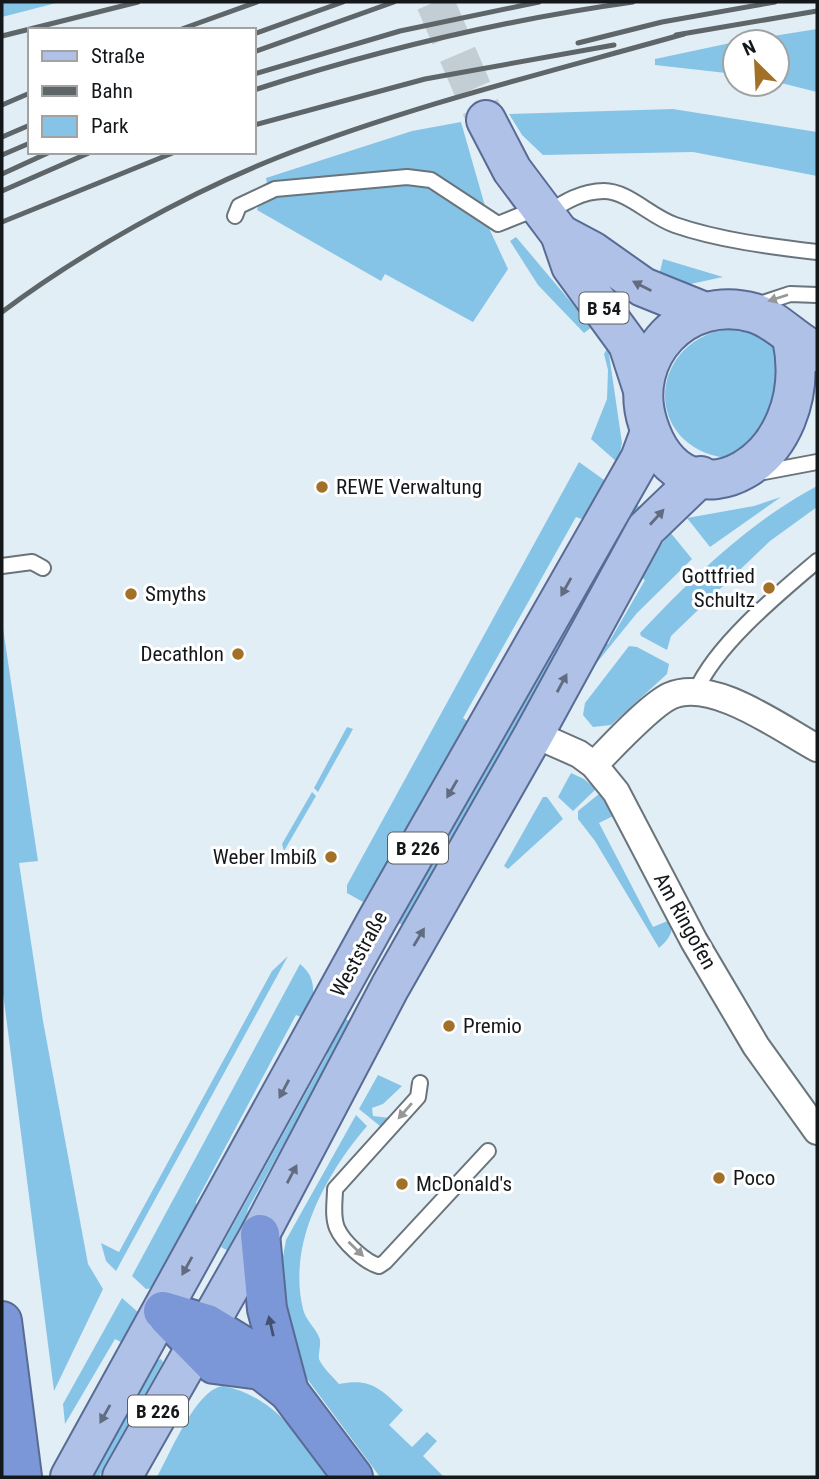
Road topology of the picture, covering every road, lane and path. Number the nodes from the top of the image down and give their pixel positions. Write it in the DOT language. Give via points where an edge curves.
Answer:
graph roads {
  1 [pos="485,120"];
  2 [pos="235,216"];
  3 [pos="548,218"];
  4 [pos="817,252"];
  5 [pos="817,295"];
  6 [pos="723,311"];
  7 [pos="804,345"];
  8 [pos="642,387"];
  9 [pos="812,421"];
  10 [pos="650,432"];
  11 [pos="817,461"];
  12 [pos="764,472"];
  13 [pos="701,476"];
  14 [pos="817,561"];
  15 [pos="2,566"];
  16 [pos="43,568"];
  17 [pos="696,691"];
  18 [pos="534,734"];
  19 [pos="817,748"];
  20 [pos="594,765"];
  21 [pos="420,1083"];
  22 [pos="817,1131"];
  23 [pos="488,1151"];
  24 [pos="260,1234"];
  25 [pos="163,1311"];
  26 [pos="2,1321"];
  27 [pos="201,1335"];
  28 [pos="275,1381"];
  29 [pos="22,1477"];
  30 [pos="70,1477"];
  31 [pos="122,1477"];
  32 [pos="354,1477"];
  1 -- 3 [label="main road, B 54" via="500,151"];
  2 -- 3 [label="lane" via="239,206 275,189 407,177 431,180 498,224"];
  3 -- 4 [label="lane" via="570,198 605,191 626,195 647,213 676,226"];
  6 -- 3 [label="main road, B 54, one-way" via="643,288"];
  3 -- 8 [label="main road, B 54" via="571,266 628,344"];
  5 -- 6 [label="lane, one-way" via="790,294"];
  6 -- 7 [label="main road, B 54" via="766,318"];
  6 -- 8 [label="main road, B 54" via="686,320 661,341 646,367"];
  7 -- 9 [label="main road, B 54"];
  8 -- 10 [label="main road, B 54"];
  9 -- 12 [label="main road, B 54" via="790,452"];
  10 -- 13 [label="main road, B 54" via="667,456"];
  10 -- 25 [label="main road, Weststraße / B 226, one-way" via="640,459 384,908"];
  11 -- 12 [label="lane"];
  12 -- 13 [label="main road, B 54" via="733,480"];
  18 -- 13 [label="main road, Weststraße / B 226, one-way" via="646,529"];
  14 -- 17 [label="lane" via="775,596 705,671"];
  15 -- 16 [label="lane" via="32,562"];
  17 -- 19 [label="street" via="730,701"];
  17 -- 20 [label="street" via="667,697"];
  18 -- 20 [label="street, Am Ringofen" via="565,746"];
  24 -- 18 [label="main road, Weststraße / B 226, one-way" via="390,987"];
  20 -- 22 [label="street, Am Ringofen" via="616,792 694,941 756,1046"];
  21 -- 23 [label="lane, one-way" via="418,1097 335,1189 337,1230 349,1243 379,1266"];
  24 -- 27 [label="main road, Weststraße / B 226"];
  28 -- 24 [label="highway, one-way"];
  25 -- 27 [label="highway"];
  25 -- 30 [label="main road, Weststraße / B 226, one-way"];
  26 -- 29 [label="highway"];
  27 -- 28 [label="highway" via="243,1346"];
  27 -- 31 [label="main road, Weststraße / B 226"];
  28 -- 32 [label="highway"];
}
